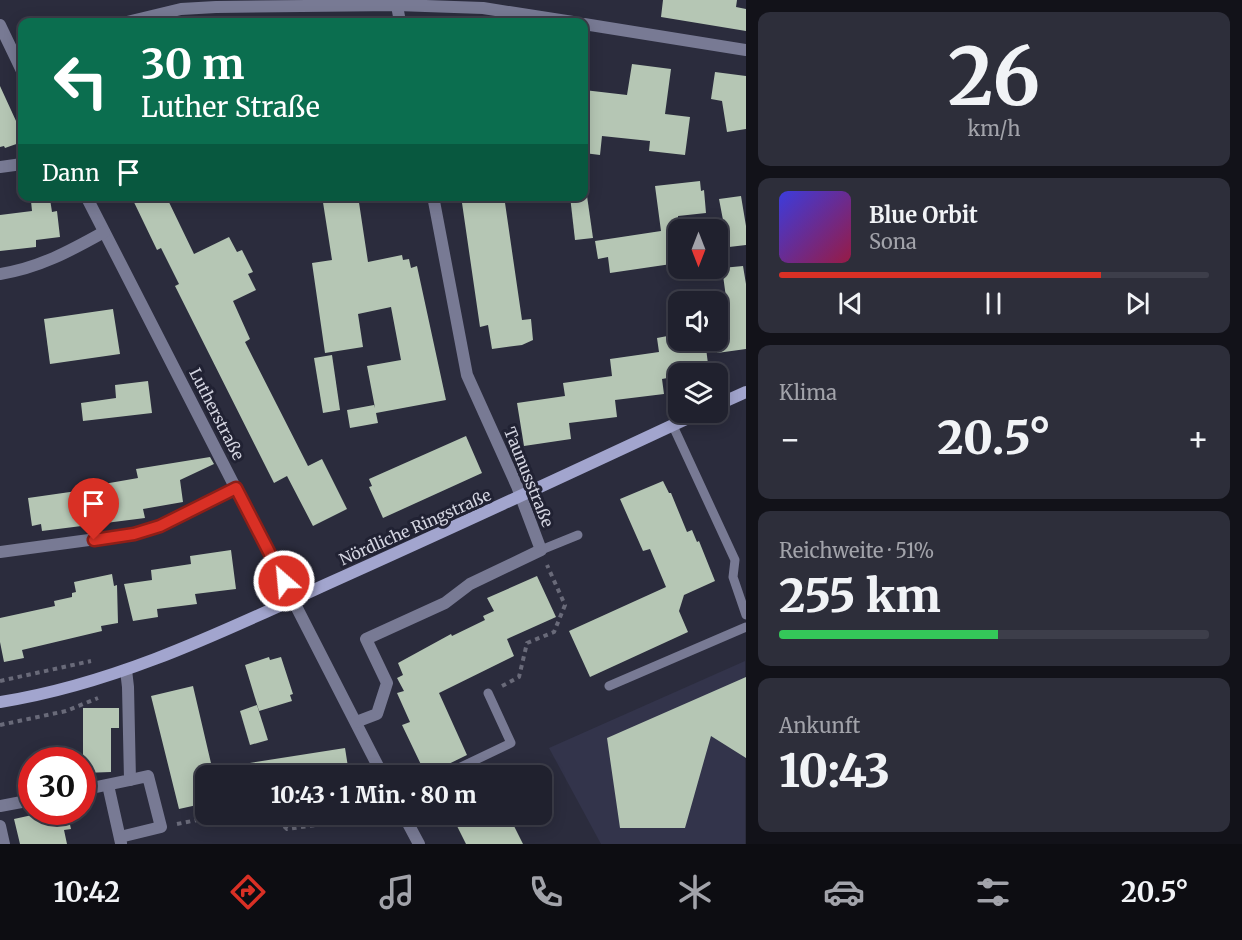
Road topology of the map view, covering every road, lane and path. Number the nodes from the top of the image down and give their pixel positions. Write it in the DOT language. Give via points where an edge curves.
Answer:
graph roads {
  1 [pos="397,3"];
  2 [pos="143,18"];
  3 [pos="399,18"];
  4 [pos="547,18"];
  5 [pos="0,25"];
  6 [pos="588,25"];
  7 [pos="746,50"];
  8 [pos="18,62"];
  9 [pos="18,165"];
  10 [pos="0,167"];
  11 [pos="88,201"];
  12 [pos="434,201"];
  13 [pos="104,232"];
  14 [pos="0,274"];
  15 [pos="746,392"];
  16 [pos="728,400"];
  17 [pos="679,423"];
  18 [pos="673,426"];
  19 [pos="236,488"];
  20 [pos="520,497"];
  21 [pos="578,536"];
  22 [pos="541,550"];
  23 [pos="0,552"];
  24 [pos="293,600"];
  25 [pos="746,615"];
  26 [pos="746,627"];
  27 [pos="93,660"];
  28 [pos="126,670"];
  29 [pos="0,681"];
  30 [pos="609,686"];
  31 [pos="488,693"];
  32 [pos="0,702"];
  33 [pos="356,722"];
  34 [pos="378,765"];
  35 [pos="464,765"];
  36 [pos="130,780"];
  37 [pos="108,785"];
  38 [pos="96,787"];
  39 [pos="18,803"];
  40 [pos="0,806"];
  41 [pos="195,820"];
  42 [pos="283,825"];
  43 [pos="314,825"];
  44 [pos="409,825"];
  45 [pos="0,826"];
  46 [pos="161,827"];
  47 [pos="121,840"];
  48 [pos="4,844"];
  49 [pos="420,844"];
  1 -- 2 [label="street" via="193,8"];
  1 -- 3 [label="street"];
  1 -- 4 [label="street" via="483,8"];
  5 -- 8 [label="street"];
  6 -- 7 [label="street"];
  9 -- 10 [label="street"];
  11 -- 13 [label="street, Lutherstraße"];
  12 -- 20 [label="street, Taunusstraße" via="467,375"];
  13 -- 14 [label="street" via="55,259"];
  13 -- 19 [label="street, Lutherstraße"];
  15 -- 16 [label="street"];
  17 -- 18 [label="street, Nördliche Ringstraße"];
  18 -- 20 [label="street, Nördliche Ringstraße"];
  18 -- 25 [label="lane" via="735,560 733,577"];
  19 -- 23 [label="street" via="160,526 134,534"];
  19 -- 24 [label="street, Lutherstraße"];
  20 -- 22 [label="street, Taunusstraße"];
  20 -- 24 [label="street, Nördliche Ringstraße"];
  21 -- 22 [label="lane"];
  22 -- 31 [label="path" via="565,605 554,632 527,643 519,677"];
  22 -- 33 [label="street, Taunusstraße" via="470,584 445,603 366,639 387,683 377,714"];
  24 -- 28 [label="street, Nördliche Ringstraße"];
  24 -- 33 [label="street, Lutherstraße"];
  26 -- 30 [label="lane"];
  27 -- 29 [label="path"];
  28 -- 32 [label="street, Nördliche Ringstraße"];
  28 -- 36 [label="street"];
  31 -- 35 [label="lane" via="511,742"];
  33 -- 34 [label="street, Lutherstraße"];
  36 -- 37 [label="street"];
  36 -- 46 [label="street" via="148,776"];
  37 -- 38 [label="street"];
  37 -- 47 [label="street"];
  39 -- 40 [label="street"];
  41 -- 46 [label="path"];
  42 -- 43 [label="path" via="287,829"];
  44 -- 49 [label="street"];
  45 -- 48 [label="street"];
  46 -- 47 [label="street"];
}
